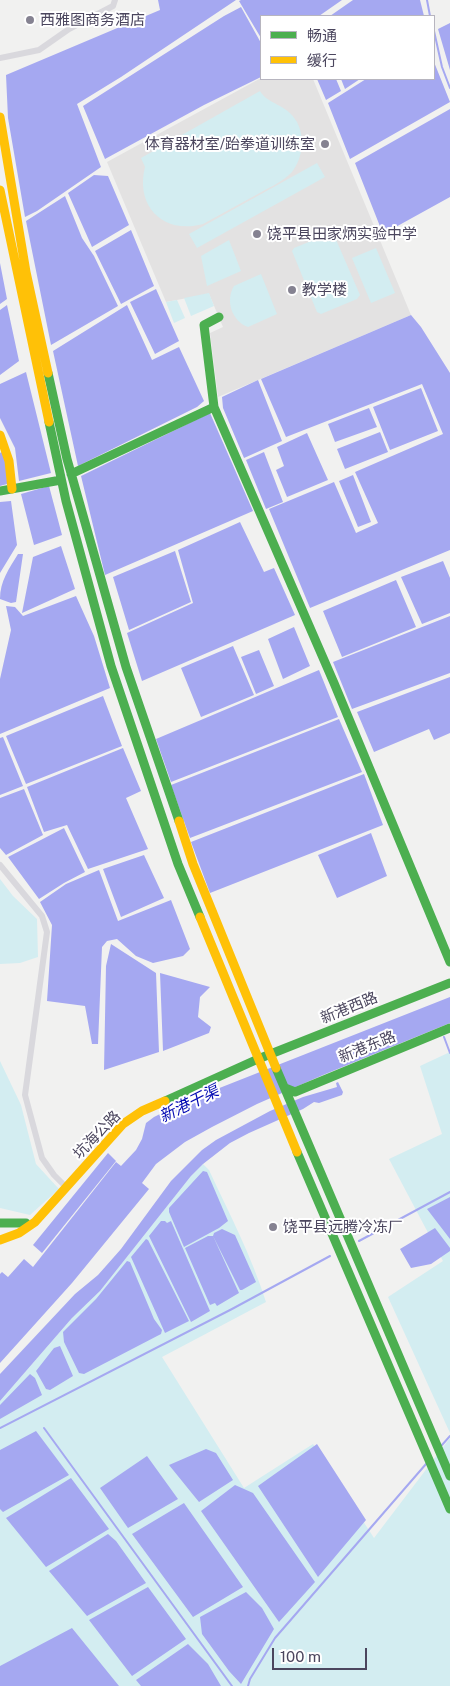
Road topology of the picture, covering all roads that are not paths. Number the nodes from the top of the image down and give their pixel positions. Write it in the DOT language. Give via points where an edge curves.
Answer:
graph roads {
  1 [pos="115,0"];
  2 [pos="0,58"];
  3 [pos="0,117"];
  4 [pos="0,190"];
  5 [pos="219,318"];
  6 [pos="214,406"];
  7 [pos="0,435"];
  8 [pos="67,459"];
  9 [pos="57,462"];
  10 [pos="72,474"];
  11 [pos="61,480"];
  12 [pos="12,490"];
  13 [pos="0,491"];
  14 [pos="78,498"];
  15 [pos="66,501"];
  16 [pos="0,865"];
  17 [pos="450,962"];
  18 [pos="450,983"];
  19 [pos="450,1028"];
  20 [pos="272,1058"];
  21 [pos="258,1059"];
  22 [pos="290,1094"];
  23 [pos="64,1185"];
  24 [pos="0,1223"];
  25 [pos="26,1223"];
  26 [pos="0,1240"];
  27 [pos="357,1257"];
  28 [pos="345,1263"];
  29 [pos="450,1476"];
  30 [pos="450,1509"];
  1 -- 2 [label="street" via="113,6 69,29 39,50"];
  3 -- 8 [label="main road" via="26,272"];
  4 -- 9 [label="main road"];
  5 -- 6 [label="main road" via="204,325"];
  6 -- 10 [label="main road"];
  6 -- 17 [label="main road" via="340,695"];
  7 -- 12 [label="main road" via="12,468"];
  8 -- 9 [label="main road"];
  8 -- 10 [label="main road"];
  9 -- 11 [label="main road"];
  10 -- 14 [label="main road"];
  11 -- 12 [label="main road"];
  11 -- 15 [label="main road"];
  12 -- 13 [label="main road"];
  14 -- 15 [label="main road"];
  14 -- 20 [label="main road" via="126,666 193,864"];
  15 -- 21 [label="main road" via="111,666 175,854"];
  16 -- 23 [label="street" via="42,916 47,932 25,1095 42,1158"];
  18 -- 20 [label="main road, 新港西路"];
  19 -- 22 [label="main road, 新港东路"];
  20 -- 21 [label="main road, 新港西路"];
  20 -- 22 [label="main road"];
  21 -- 26 [label="main road, 坑海公路" via="142,1111 124,1124 35,1222 19,1234"];
  21 -- 28 [label="main road"];
  22 -- 27 [label="main road"];
  24 -- 25 [label="main road"];
  27 -- 28 [label="main road"];
  27 -- 29 [label="main road"];
  28 -- 30 [label="main road"];
}
